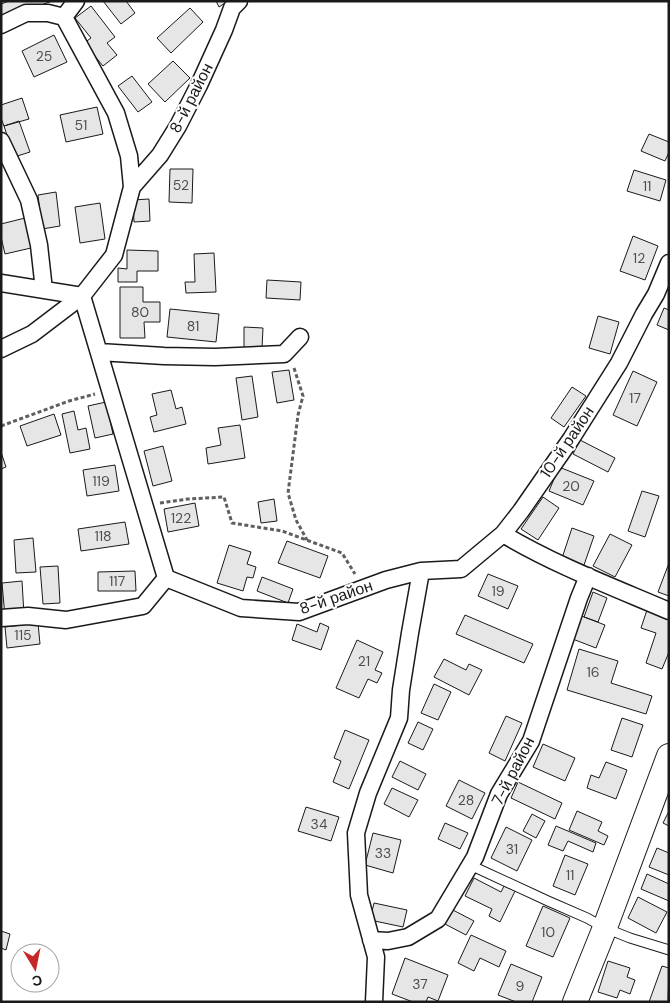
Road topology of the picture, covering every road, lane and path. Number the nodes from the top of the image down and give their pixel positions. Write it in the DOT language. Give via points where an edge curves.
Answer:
graph roads {
  1 [pos="76,1"];
  2 [pos="239,1"];
  3 [pos="64,17"];
  4 [pos="1,25"];
  5 [pos="1,141"];
  6 [pos="132,187"];
  7 [pos="669,263"];
  8 [pos="1,283"];
  9 [pos="44,290"];
  10 [pos="82,296"];
  11 [pos="300,337"];
  12 [pos="1,349"];
  13 [pos="98,352"];
  14 [pos="292,363"];
  15 [pos="110,390"];
  16 [pos="1,426"];
  17 [pos="144,505"];
  18 [pos="503,534"];
  19 [pos="307,540"];
  20 [pos="421,571"];
  21 [pos="588,576"];
  22 [pos="166,578"];
  23 [pos="364,588"];
  24 [pos="669,611"];
  25 [pos="1,618"];
  26 [pos="669,756"];
  27 [pos="470,865"];
  28 [pos="605,928"];
  29 [pos="371,940"];
  30 [pos="669,950"];
  31 [pos="374,1002"];
  32 [pos="575,1002"];
  1 -- 3 [label="street"];
  2 -- 6 [label="street, 8-й район" via="232,8 178,126 160,155"];
  3 -- 4 [label="street" via="26,13"];
  3 -- 6 [label="street, 8-й район" via="116,113 129,156"];
  5 -- 9 [label="street" via="29,200"];
  6 -- 10 [label="street, 8-й район" via="114,255"];
  7 -- 18 [label="street, 10-й район" via="619,363 571,439"];
  8 -- 9 [label="street"];
  9 -- 10 [label="street"];
  10 -- 12 [label="street, 8-й район" via="32,334"];
  10 -- 13 [label="street"];
  11 -- 13 [label="street" via="284,354 215,357"];
  13 -- 15 [label="street"];
  14 -- 19 [label="path" via="303,396 288,493 296,520"];
  15 -- 16 [label="path"];
  15 -- 17 [label="street"];
  17 -- 19 [label="path" via="224,497 232,523 282,531"];
  17 -- 22 [label="street"];
  18 -- 20 [label="street, 10-й район" via="461,569"];
  18 -- 21 [label="street"];
  19 -- 23 [label="path" via="342,553"];
  20 -- 23 [label="street, 8-й район"];
  20 -- 29 [label="street" via="399,718 368,793 356,833 359,895"];
  21 -- 24 [label="street"];
  21 -- 27 [label="street, 7-й район" via="531,741 499,794"];
  22 -- 23 [label="street, 8-й район" via="241,608 299,612"];
  22 -- 25 [label="street" via="143,606 66,620 28,616"];
  26 -- 28 [label="street"];
  27 -- 28 [label="lane"];
  27 -- 29 [label="street, 7-й район" via="438,919 408,937"];
  28 -- 30 [label="lane"];
  28 -- 32 [label="street"];
  29 -- 31 [label="street" via="376,957"];
}
